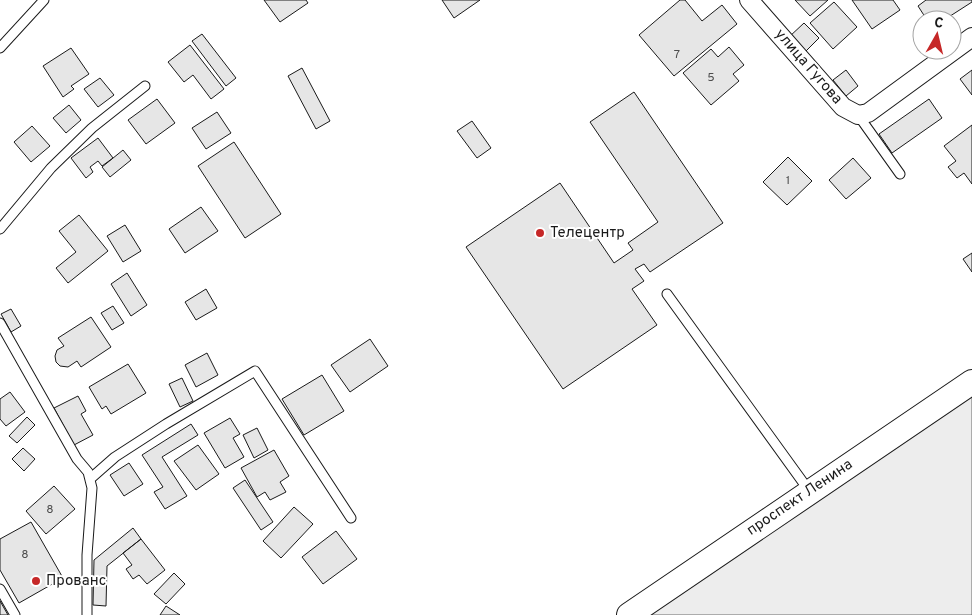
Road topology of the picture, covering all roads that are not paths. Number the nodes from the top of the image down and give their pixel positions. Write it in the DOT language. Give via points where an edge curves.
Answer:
graph roads {
  1 [pos="44,0"];
  2 [pos="748,0"];
  3 [pos="972,37"];
  4 [pos="0,48"];
  5 [pos="145,86"];
  6 [pos="858,115"];
  7 [pos="900,174"];
  8 [pos="0,229"];
  9 [pos="667,294"];
  10 [pos="0,322"];
  11 [pos="972,382"];
  12 [pos="90,479"];
  13 [pos="810,492"];
  14 [pos="352,518"];
  15 [pos="0,588"];
  16 [pos="16,615"];
  17 [pos="87,615"];
  18 [pos="629,615"];
  1 -- 4 [label="lane"];
  2 -- 6 [label="street, улица Гугова" via="843,107"];
  3 -- 6 [label="street, улица Гугова" via="868,112"];
  5 -- 8 [label="lane" via="92,128 51,168"];
  6 -- 7 [label="lane"];
  9 -- 13 [label="lane"];
  10 -- 12 [label="lane"];
  11 -- 13 [label="street, проспект Ленина"];
  12 -- 14 [label="lane" via="115,457 255,371"];
  12 -- 17 [label="lane"];
  13 -- 18 [label="street, проспект Ленина"];
  15 -- 16 [label="lane"];
}
